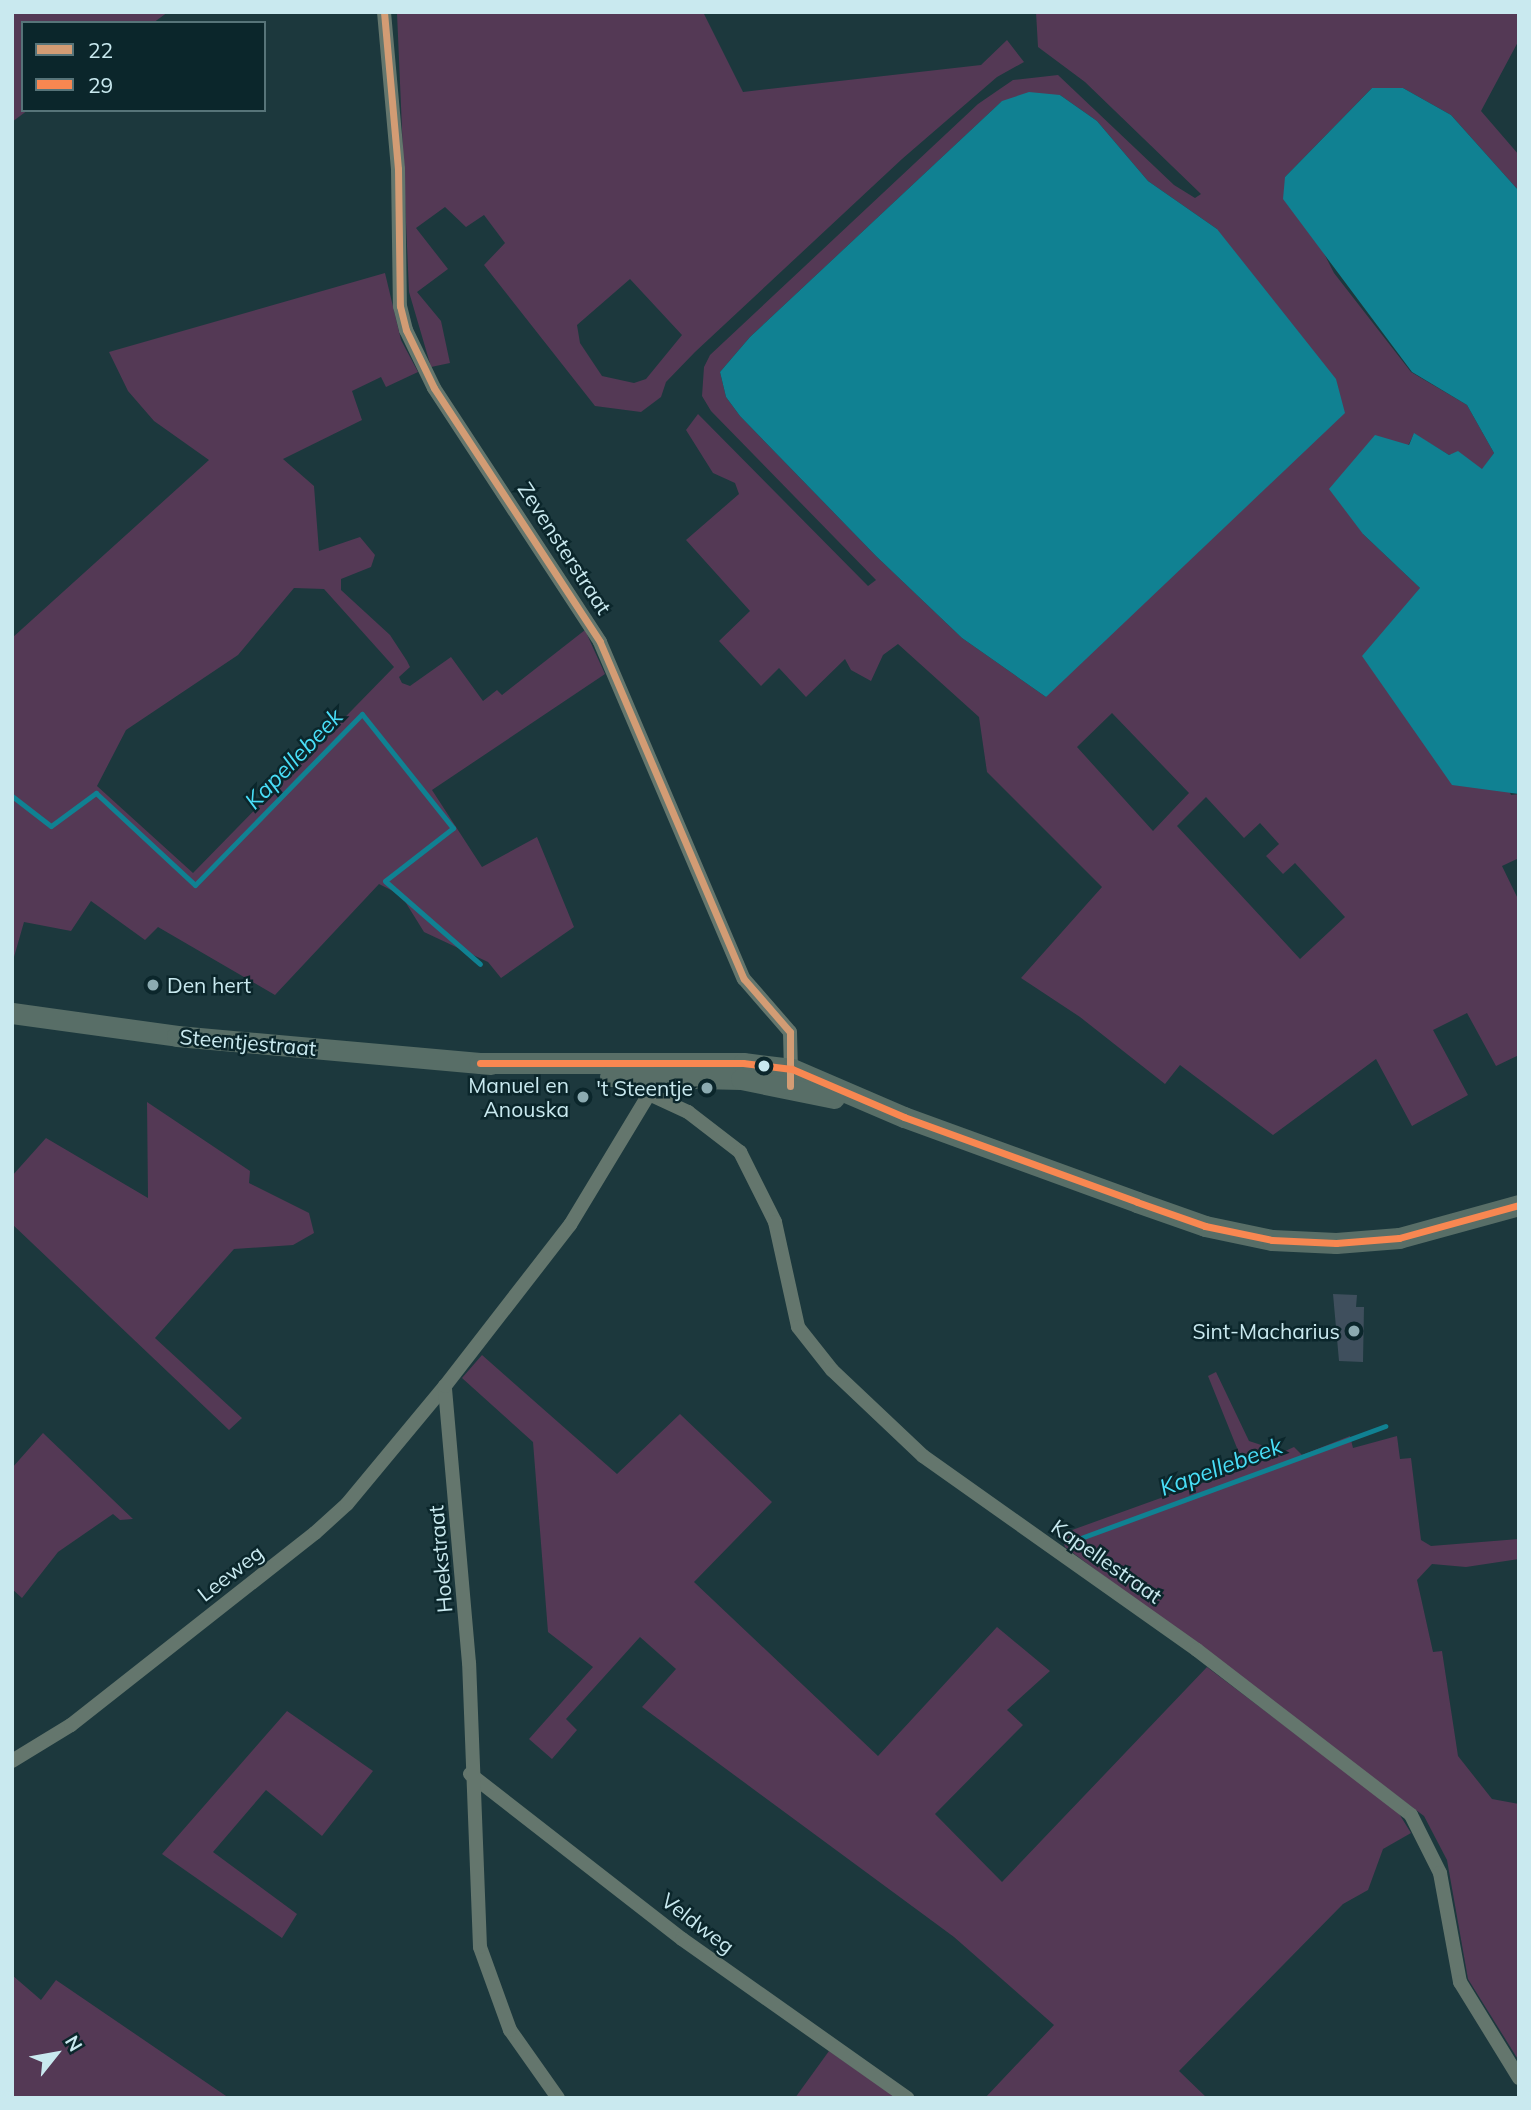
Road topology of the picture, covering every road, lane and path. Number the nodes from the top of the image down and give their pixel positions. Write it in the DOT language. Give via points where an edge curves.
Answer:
graph roads {
  1 [pos="384,12"];
  2 [pos="14,1013"];
  3 [pos="791,1078"];
  4 [pos="656,1080"];
  5 [pos="1519,1205"];
  6 [pos="445,1386"];
  7 [pos="12,1760"];
  8 [pos="470,1774"];
  9 [pos="1519,2078"];
  10 [pos="558,2098"];
  11 [pos="906,2098"];
  1 -- 3 [label="street, Zevensterstraat" via="398,169 400,306 406,330 434,388 600,642 744,979 790,1032"];
  2 -- 4 [label="street, Steentjestraat" via="177,1037"];
  3 -- 4 [label="street, Steentjestraat"];
  3 -- 5 [label="street, Steentjestraat" via="1205,1226 1272,1240 1336,1243 1399,1238"];
  4 -- 6 [label="street" via="570,1225"];
  4 -- 9 [label="street, Kapellestraat" via="740,1152 775,1222 798,1327 832,1370 968,1492 1197,1650 1411,1815 1440,1873 1460,1982"];
  6 -- 7 [label="street, Leeweg" via="347,1504 315,1533 71,1725"];
  6 -- 8 [label="street, Hoekstraat" via="470,1663"];
  8 -- 10 [label="street, Hoekstraat" via="480,1947 510,2030"];
  8 -- 11 [label="street, Veldweg" via="682,1939"];
}
